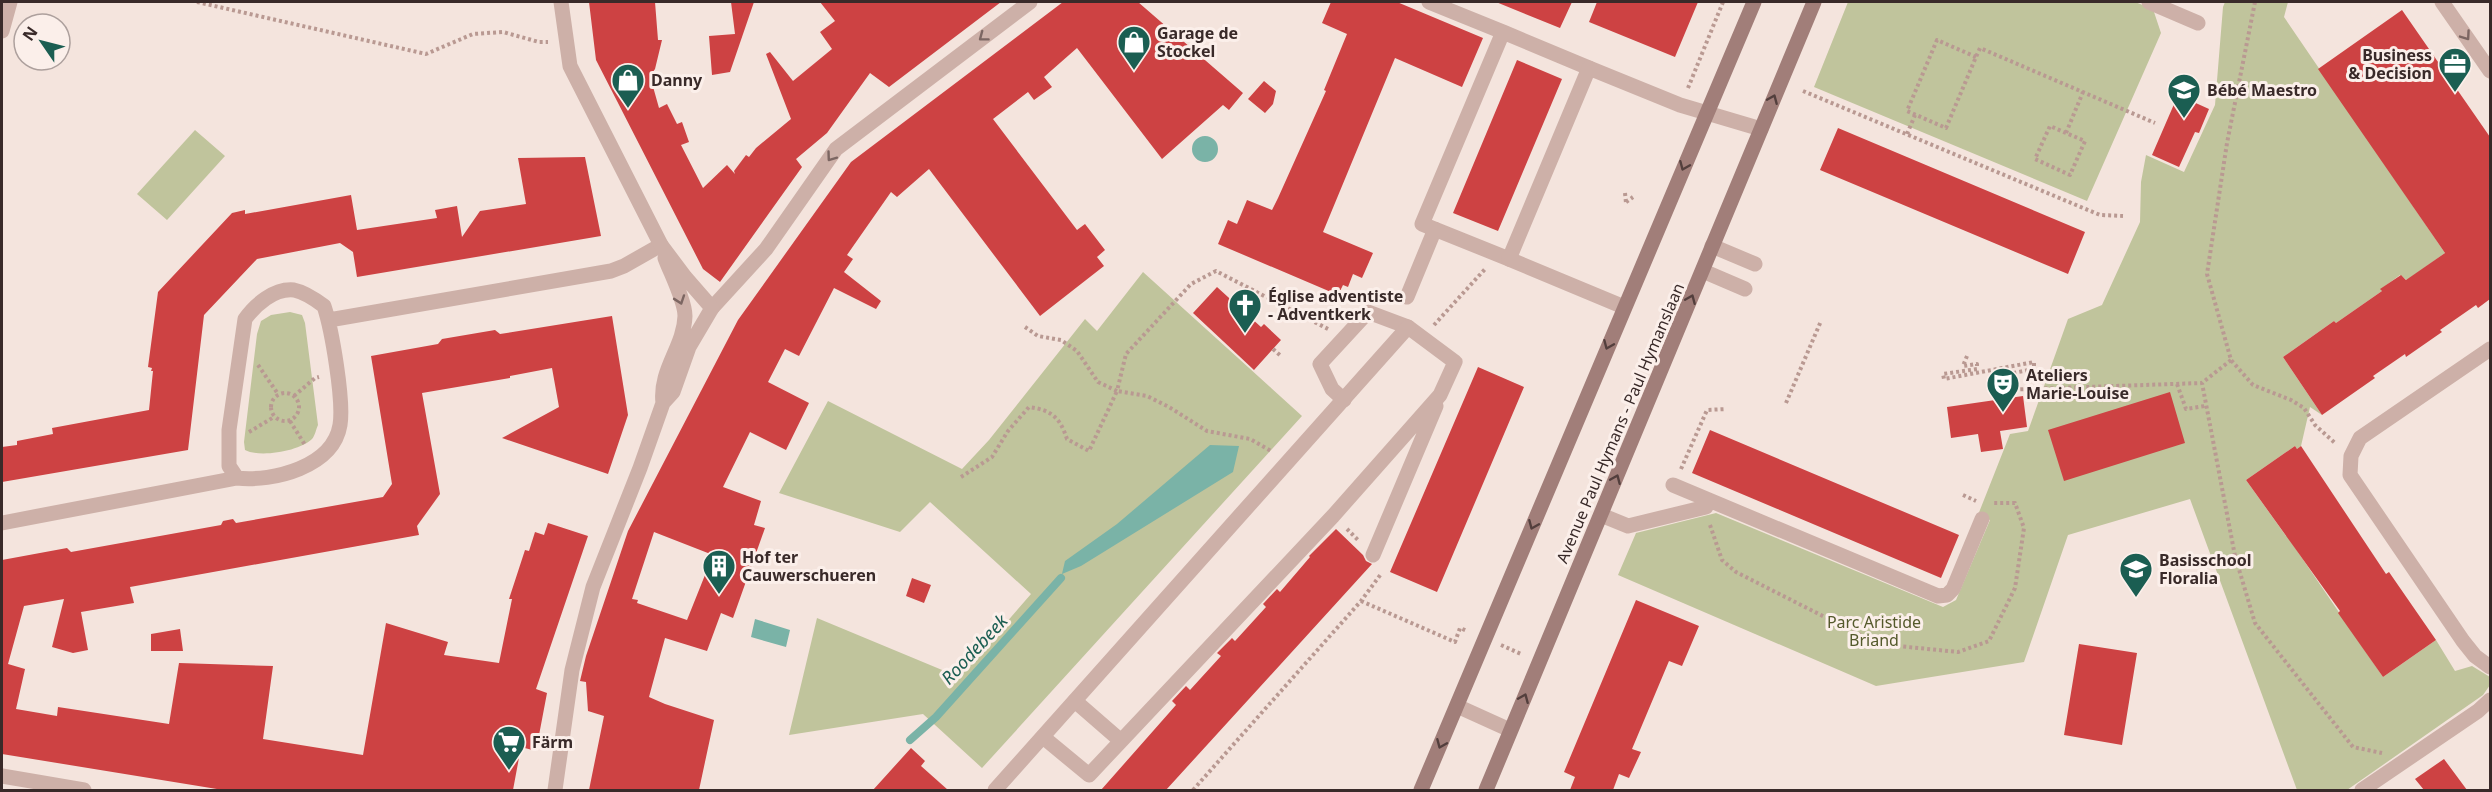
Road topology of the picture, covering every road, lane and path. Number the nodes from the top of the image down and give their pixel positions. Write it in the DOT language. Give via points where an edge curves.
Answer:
graph roads {
  1 [pos="10,2"];
  2 [pos="198,2"];
  3 [pos="561,2"];
  4 [pos="1030,2"];
  5 [pos="1428,2"];
  6 [pos="1723,2"];
  7 [pos="1754,2"];
  8 [pos="1814,2"];
  9 [pos="2149,2"];
  10 [pos="2255,2"];
  11 [pos="2442,2"];
  12 [pos="2198,23"];
  13 [pos="2,31"];
  14 [pos="1503,32"];
  15 [pos="566,41"];
  16 [pos="1976,57"];
  17 [pos="1590,68"];
  18 [pos="2490,71"];
  19 [pos="1803,91"];
  20 [pos="2083,92"];
  21 [pos="1680,105"];
  22 [pos="1707,112"];
  23 [pos="1916,115"];
  24 [pos="2155,123"];
  25 [pos="1761,129"];
  26 [pos="2066,133"];
  27 [pos="1907,134"];
  28 [pos="1625,193"];
  29 [pos="1633,197"];
  30 [pos="2123,216"];
  31 [pos="1435,229"];
  32 [pos="661,245"];
  33 [pos="1712,246"];
  34 [pos="1509,259"];
  35 [pos="1755,264"];
  36 [pos="1703,272"];
  37 [pos="1745,289"];
  38 [pos="1407,297"];
  39 [pos="1624,307"];
  40 [pos="712,308"];
  41 [pos="329,320"];
  42 [pos="1821,321"];
  43 [pos="1025,327"];
  44 [pos="1408,327"];
  45 [pos="1345,337"];
  46 [pos="1273,349"];
  47 [pos="2490,349"];
  48 [pos="1281,356"];
  49 [pos="1967,356"];
  50 [pos="2231,360"];
  51 [pos="324,376"];
  52 [pos="2202,383"];
  53 [pos="2177,384"];
  54 [pos="1117,391"];
  55 [pos="1440,395"];
  56 [pos="294,396"];
  57 [pos="1344,400"];
  58 [pos="663,403"];
  59 [pos="1786,404"];
  60 [pos="2205,406"];
  61 [pos="1726,410"];
  62 [pos="274,417"];
  63 [pos="290,421"];
  64 [pos="239,432"];
  65 [pos="2351,456"];
  66 [pos="315,460"];
  67 [pos="1286,465"];
  68 [pos="961,477"];
  69 [pos="237,478"];
  70 [pos="1673,485"];
  71 [pos="1708,501"];
  72 [pos="1601,515"];
  73 [pos="1982,519"];
  74 [pos="2,523"];
  75 [pos="1373,555"];
  76 [pos="1468,631"];
  77 [pos="1496,643"];
  78 [pos="1527,657"];
  79 [pos="2490,667"];
  80 [pos="1076,700"];
  81 [pos="2490,700"];
  82 [pos="1456,706"];
  83 [pos="1510,730"];
  84 [pos="1043,737"];
  85 [pos="1121,741"];
  86 [pos="2407,758"];
  87 [pos="2,776"];
  88 [pos="84,790"];
  89 [pos="555,790"];
  90 [pos="995,790"];
  91 [pos="1193,790"];
  92 [pos="1421,790"];
  93 [pos="1486,790"];
  94 [pos="2362,790"];
  1 -- 13 [label="street"];
  2 -- 15 [label="path" via="426,54 473,34 503,32 539,42"];
  3 -- 15 [label="street"];
  4 -- 40 [label="street, one-way" via="836,149 765,249"];
  5 -- 14 [label="street"];
  6 -- 21 [label="path"];
  7 -- 22 [label="main road"];
  25 -- 8 [label="main road, Avenue Paul Hymans - Paul Hymanslaan, one-way"];
  9 -- 12 [label="street"];
  10 -- 50 [label="path" via="2227,143 2207,274"];
  11 -- 18 [label="street, one-way"];
  14 -- 17 [label="street"];
  14 -- 31 [label="street" via="1422,224"];
  15 -- 32 [label="street" via="570,66"];
  16 -- 20 [label="path" via="1980,48"];
  16 -- 23 [label="path" via="1946,128"];
  16 -- 23 [label="path" via="1937,40 1907,111"];
  17 -- 21 [label="street"];
  17 -- 34 [label="street"];
  19 -- 27 [label="path"];
  20 -- 24 [label="path"];
  20 -- 26 [label="path"];
  21 -- 22 [label="street"];
  22 -- 25 [label="street"];
  22 -- 39 [label="main road, one-way"];
  23 -- 27 [label="path"];
  25 -- 33 [label="main road, Avenue Paul Hymans - Paul Hymanslaan"];
  26 -- 26 [label="path" via="2050,126 2035,159 2070,175 2085,141"];
  27 -- 30 [label="path" via="2100,215"];
  28 -- 29 [label="path" via="1626,203"];
  31 -- 34 [label="street"];
  31 -- 38 [label="street"];
  32 -- 40 [label="street"];
  32 -- 41 [label="street" via="611,271"];
  32 -- 58 [label="street, one-way" via="685,315 661,388"];
  33 -- 35 [label="street"];
  33 -- 36 [label="main road, Avenue Paul Hymans - Paul Hymanslaan"];
  34 -- 39 [label="street"];
  34 -- 44 [label="path" via="1487,267 1431,329"];
  36 -- 37 [label="street"];
  72 -- 36 [label="main road, Avenue Paul Hymans - Paul Hymanslaan, one-way"];
  39 -- 82 [label="main road, one-way"];
  40 -- 58 [label="street"];
  41 -- 66 [label="street" via="340,426 331,446"];
  41 -- 69 [label="street" via="324,306 293,290 273,294 255,305 245,319 229,430 229,466"];
  42 -- 59 [label="path"];
  43 -- 54 [label="path" via="1038,336 1061,340 1077,351 1098,382"];
  44 -- 45 [label="street" via="1368,312"];
  44 -- 55 [label="street" via="1455,362"];
  44 -- 57 [label="street"];
  45 -- 54 [label="path" via="1216,271 1191,284 1126,354"];
  45 -- 57 [label="street" via="1320,364 1332,389"];
  46 -- 48 [label="path"];
  47 -- 65 [label="street" via="2360,438"];
  49 -- 53 [label="path" via="1963,366 1977,364 1977,369 1943,374 1944,379 2034,362 2034,369 1998,376 1999,390"];
  50 -- 52 [label="path"];
  50 -- 65 [label="path" via="2253,385 2304,408 2315,425"];
  51 -- 56 [label="path" via="315,378"];
  52 -- 53 [label="path"];
  52 -- 60 [label="path"];
  53 -- 60 [label="path" via="2186,409"];
  54 -- 67 [label="path" via="1147,396 1207,431 1250,439 1275,453"];
  54 -- 68 [label="path" via="1089,451 1067,439 1061,422 1043,409 1029,407 992,458"];
  55 -- 75 [label="street"];
  55 -- 85 [label="street" via="1333,516"];
  56 -- 62 [label="path" via="287,393 275,397 271,404"];
  56 -- 63 [label="path" via="299,410"];
  57 -- 67 [label="street"];
  58 -- 89 [label="street" via="593,587 572,670"];
  60 -- 86 [label="path" via="2235,556 2255,623 2353,747"];
  61 -- 70 [label="path" via="1707,410"];
  62 -- 63 [label="path"];
  62 -- 64 [label="path" via="248,433"];
  63 -- 66 [label="path"];
  65 -- 79 [label="street" via="2350,475 2463,641"];
  66 -- 69 [label="street" via="291,472 251,480"];
  67 -- 80 [label="street"];
  69 -- 74 [label="street"];
  70 -- 71 [label="street"];
  71 -- 72 [label="street" via="1706,507 1628,526"];
  71 -- 73 [label="street" via="1938,596 1953,589"];
  83 -- 72 [label="main road, Avenue Paul Hymans - Paul Hymanslaan, one-way"];
  76 -- 91 [label="path" via="1460,628 1455,642 1361,601"];
  77 -- 78 [label="path"];
  80 -- 84 [label="street"];
  80 -- 85 [label="street"];
  81 -- 86 [label="street"];
  82 -- 83 [label="street"];
  82 -- 92 [label="main road, one-way"];
  83 -- 93 [label="main road, Avenue Paul Hymans - Paul Hymanslaan"];
  84 -- 85 [label="street" via="1089,775"];
  84 -- 90 [label="street"];
  86 -- 94 [label="street"];
  87 -- 88 [label="street"];
}
